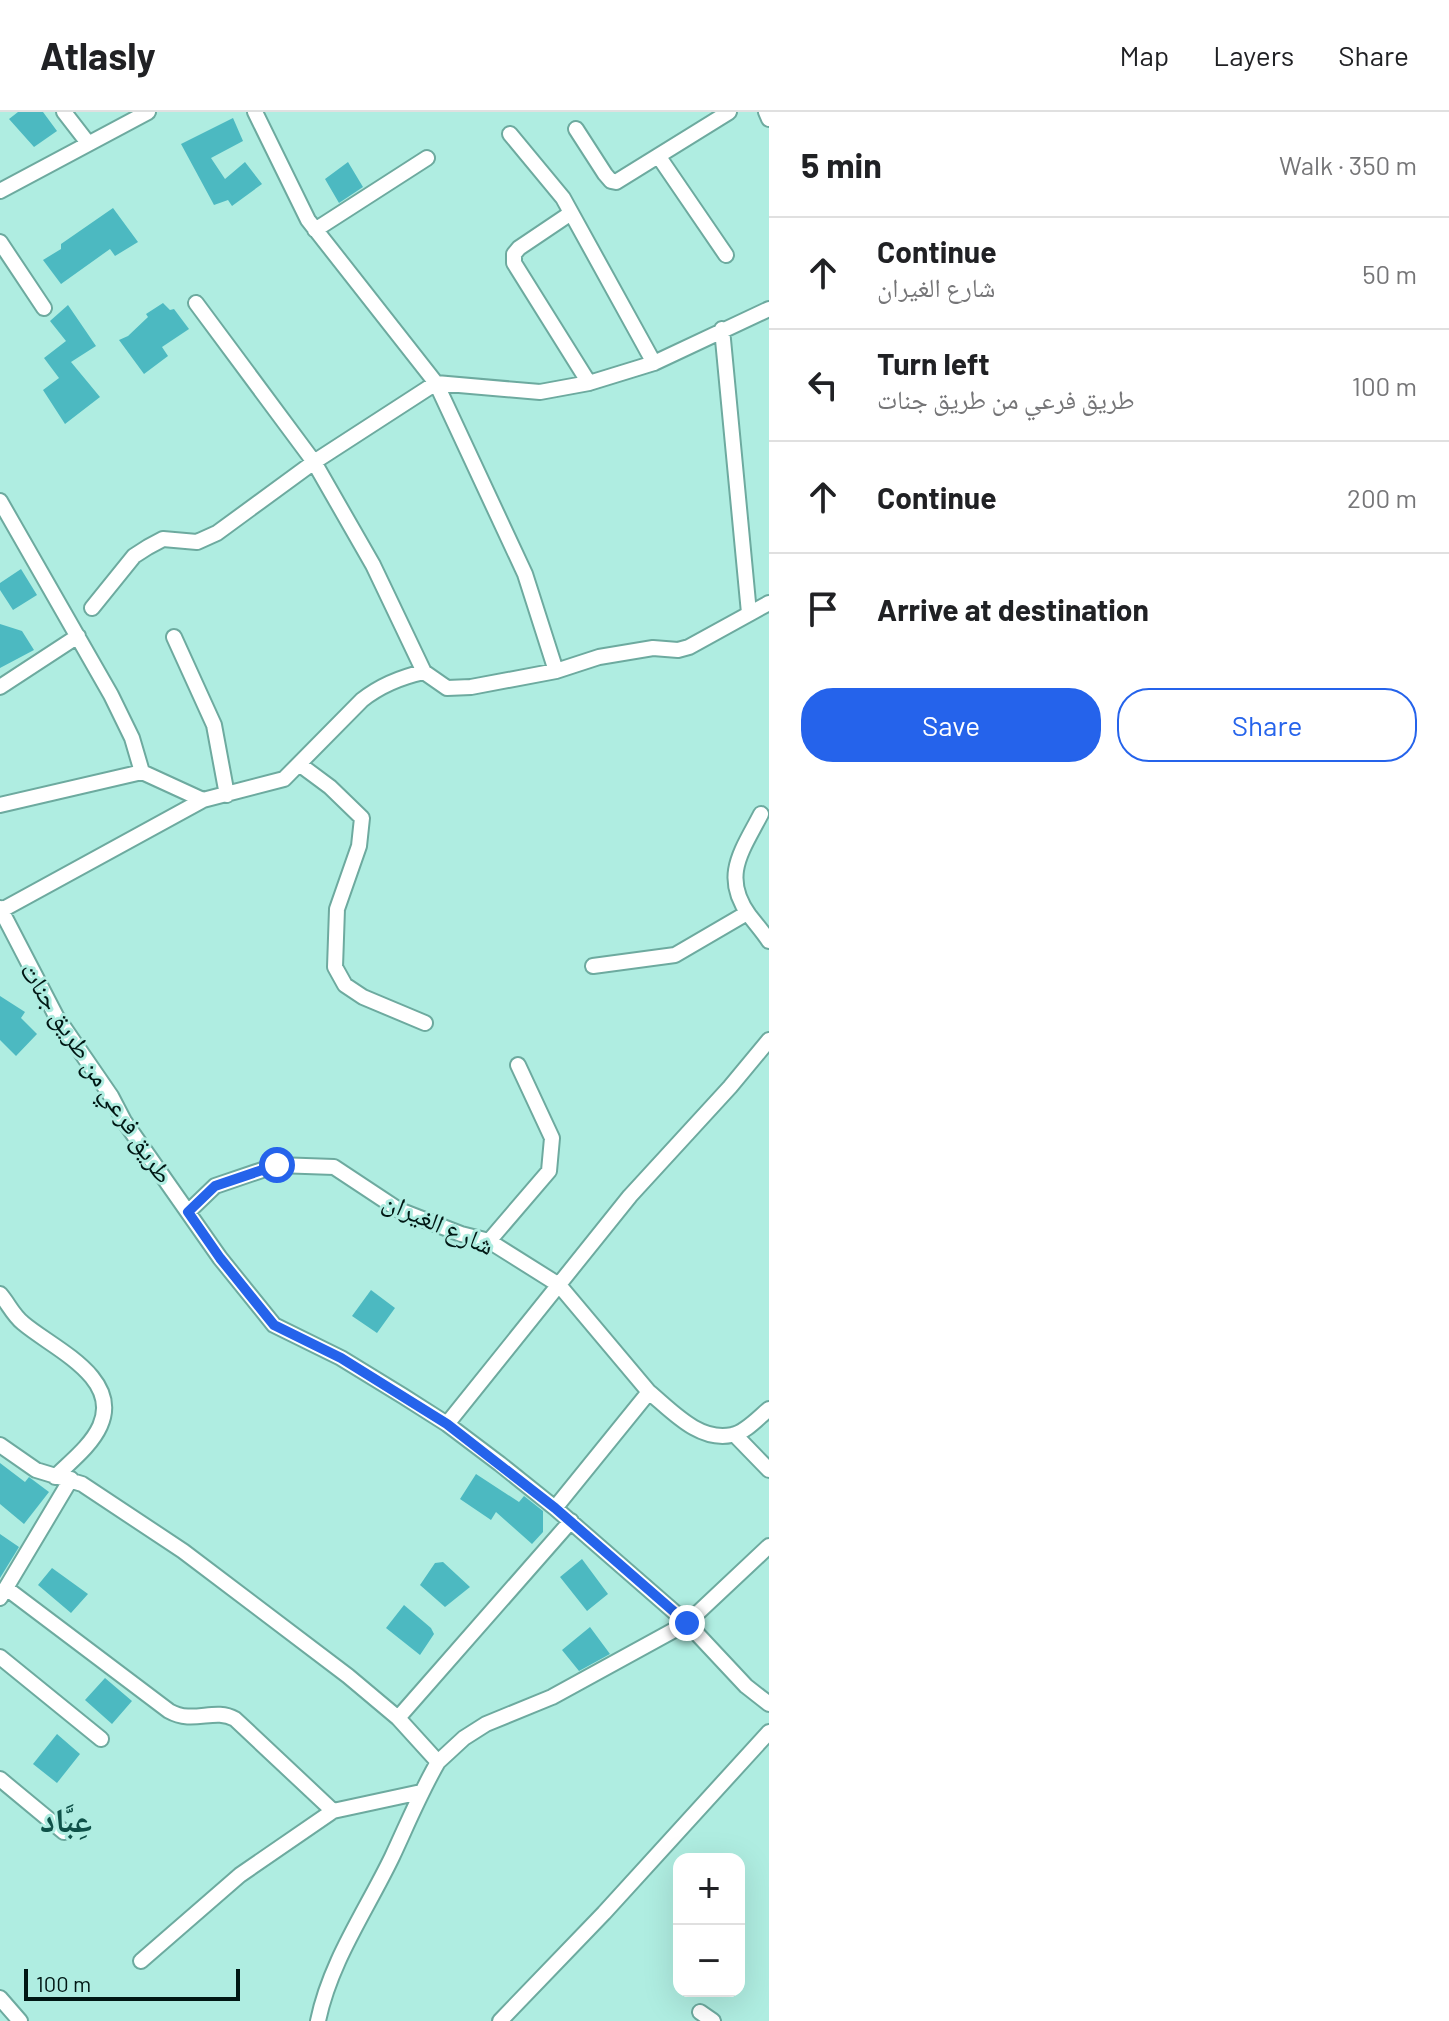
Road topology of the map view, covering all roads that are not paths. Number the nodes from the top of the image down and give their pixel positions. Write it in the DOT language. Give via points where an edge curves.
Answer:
graph roads {
  1 [pos="64,112"];
  2 [pos="148,112"];
  3 [pos="255,112"];
  4 [pos="729,112"];
  5 [pos="766,112"];
  6 [pos="769,119"];
  7 [pos="576,129"];
  8 [pos="510,134"];
  9 [pos="88,143"];
  10 [pos="659,157"];
  11 [pos="427,158"];
  12 [pos="0,191"];
  13 [pos="571,213"];
  14 [pos="315,230"];
  15 [pos="0,242"];
  16 [pos="726,255"];
  17 [pos="196,303"];
  18 [pos="44,308"];
  19 [pos="769,309"];
  20 [pos="722,329"];
  21 [pos="654,363"];
  22 [pos="436,383"];
  23 [pos="589,383"];
  24 [pos="314,462"];
  25 [pos="0,501"];
  26 [pos="769,603"];
  27 [pos="92,608"];
  28 [pos="749,613"];
  29 [pos="78,636"];
  30 [pos="174,637"];
  31 [pos="556,671"];
  32 [pos="424,672"];
  33 [pos="0,687"];
  34 [pos="299,764"];
  35 [pos="142,772"];
  36 [pos="227,795"];
  37 [pos="203,800"];
  38 [pos="0,805"];
  39 [pos="761,814"];
  40 [pos="0,910"];
  41 [pos="747,913"];
  42 [pos="769,941"];
  43 [pos="593,966"];
  44 [pos="425,1023"];
  45 [pos="769,1040"];
  46 [pos="518,1065"];
  47 [pos="188,1212"];
  48 [pos="489,1241"];
  49 [pos="559,1285"];
  50 [pos="0,1294"];
  51 [pos="649,1392"];
  52 [pos="769,1409"];
  53 [pos="447,1424"];
  54 [pos="735,1435"];
  55 [pos="0,1445"];
  56 [pos="769,1470"];
  57 [pos="55,1477"];
  58 [pos="71,1479"];
  59 [pos="555,1508"];
  60 [pos="571,1521"];
  61 [pos="769,1546"];
  62 [pos="3,1593"];
  63 [pos="687,1623"];
  64 [pos="0,1657"];
  65 [pos="769,1704"];
  66 [pos="398,1718"];
  67 [pos="769,1732"];
  68 [pos="101,1739"];
  69 [pos="438,1762"];
  70 [pos="0,1779"];
  71 [pos="421,1792"];
  72 [pos="333,1811"];
  73 [pos="64,1832"];
  74 [pos="141,1961"];
  75 [pos="0,1998"];
  76 [pos="700,2012"];
  77 [pos="20,2021"];
  78 [pos="318,2021"];
  79 [pos="500,2021"];
  80 [pos="713,2021"];
  1 -- 9 [label="street"];
  2 -- 9 [label="street"];
  3 -- 14 [label="street"];
  4 -- 10 [label="street"];
  5 -- 6 [label="street"];
  7 -- 10 [label="street" via="613,182"];
  8 -- 13 [label="street"];
  9 -- 12 [label="street"];
  10 -- 16 [label="street"];
  11 -- 14 [label="street"];
  13 -- 21 [label="street"];
  13 -- 23 [label="street" via="519,248 514,263"];
  14 -- 22 [label="street"];
  15 -- 18 [label="street"];
  17 -- 24 [label="street"];
  19 -- 20 [label="street"];
  20 -- 21 [label="street"];
  20 -- 28 [label="street"];
  21 -- 23 [label="street"];
  22 -- 23 [label="street" via="540,392"];
  22 -- 24 [label="street"];
  22 -- 31 [label="street" via="525,574"];
  24 -- 27 [label="street" via="208,539 163,539 134,556"];
  24 -- 32 [label="street" via="373,565"];
  25 -- 29 [label="street"];
  26 -- 28 [label="street"];
  28 -- 31 [label="street" via="689,647 599,657"];
  29 -- 33 [label="street"];
  29 -- 35 [label="street" via="132,738"];
  30 -- 36 [label="street" via="214,725"];
  31 -- 32 [label="street" via="447,688"];
  32 -- 34 [label="street" via="376,689"];
  34 -- 36 [label="street" via="284,779"];
  34 -- 44 [label="street" via="362,818 359,846 337,909 335,967 345,985 363,997"];
  35 -- 37 [label="street"];
  35 -- 38 [label="street"];
  36 -- 37 [label="street"];
  37 -- 40 [label="street"];
  39 -- 41 [label="street" via="736,862 734,887"];
  40 -- 47 [label="street, طريق فرعي من طريق جنات" via="56,1016"];
  41 -- 42 [label="street"];
  41 -- 43 [label="street" via="675,955"];
  45 -- 49 [label="street" via="630,1196"];
  46 -- 48 [label="street" via="552,1138 549,1171"];
  47 -- 48 [label="street, شارع الغيران" via="215,1186 277,1165 334,1167 399,1210"];
  47 -- 53 [label="street, طريق فرعي من طريق جنات" via="274,1325 341,1358"];
  48 -- 49 [label="street, شارع الغيران"];
  49 -- 51 [label="street, شارع الغيران"];
  49 -- 53 [label="street"];
  50 -- 57 [label="street" via="20,1321 91,1375 102,1390 101,1426"];
  51 -- 54 [label="street, شارع الغيران" via="692,1428"];
  51 -- 59 [label="street"];
  52 -- 54 [label="street"];
  53 -- 59 [label="street, طريق فرعي من طريق جنات"];
  54 -- 56 [label="street"];
  55 -- 57 [label="street" via="21,1462"];
  57 -- 58 [label="street"];
  58 -- 62 [label="street"];
  58 -- 66 [label="street" via="205,1567"];
  59 -- 60 [label="street, طريق فرعي من طريق جنات"];
  60 -- 63 [label="street, طريق فرعي من طريق جنات"];
  60 -- 66 [label="street"];
  61 -- 63 [label="street"];
  62 -- 72 [label="street" via="181,1718 235,1719"];
  63 -- 65 [label="street, طريق فرعي من طريق جنات"];
  63 -- 69 [label="street" via="552,1697 486,1724"];
  64 -- 68 [label="street"];
  66 -- 69 [label="street"];
  67 -- 79 [label="street"];
  69 -- 71 [label="street"];
  70 -- 73 [label="street"];
  71 -- 72 [label="street"];
  71 -- 78 [label="street" via="330,1978"];
  72 -- 74 [label="street" via="240,1875"];
  75 -- 77 [label="street"];
  76 -- 80 [label="street"];
}
